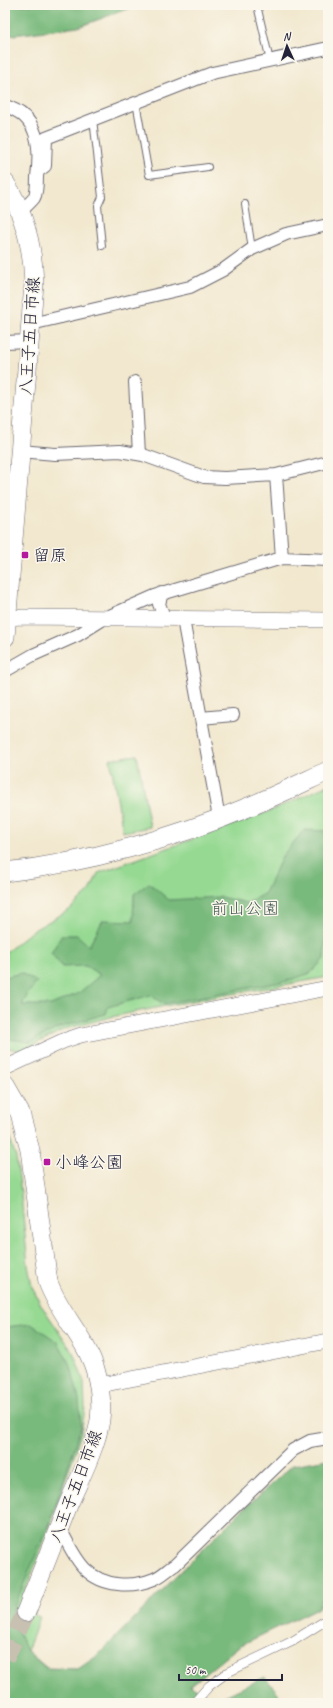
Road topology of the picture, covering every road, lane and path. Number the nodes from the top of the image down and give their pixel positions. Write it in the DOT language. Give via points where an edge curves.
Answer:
graph roads {
  1 [pos="257,5"];
  2 [pos="328,48"];
  3 [pos="270,60"];
  4 [pos="136,102"];
  5 [pos="5,106"];
  6 [pos="93,119"];
  7 [pos="208,167"];
  8 [pos="38,171"];
  9 [pos="5,183"];
  10 [pos="245,204"];
  11 [pos="20,212"];
  12 [pos="328,225"];
  13 [pos="102,246"];
  14 [pos="252,248"];
  15 [pos="30,333"];
  16 [pos="5,342"];
  17 [pos="135,382"];
  18 [pos="20,451"];
  19 [pos="139,454"];
  20 [pos="328,462"];
  21 [pos="276,475"];
  22 [pos="282,558"];
  23 [pos="328,560"];
  24 [pos="162,593"];
  25 [pos="6,618"];
  26 [pos="105,618"];
  27 [pos="165,619"];
  28 [pos="183,619"];
  29 [pos="328,620"];
  30 [pos="5,637"];
  31 [pos="5,671"];
  32 [pos="233,715"];
  33 [pos="201,718"];
  34 [pos="328,771"];
  35 [pos="220,818"];
  36 [pos="5,872"];
  37 [pos="328,988"];
  38 [pos="5,1068"];
  39 [pos="5,1087"];
  40 [pos="328,1341"];
  41 [pos="100,1385"];
  42 [pos="328,1438"];
  43 [pos="59,1527"];
  44 [pos="26,1612"];
  45 [pos="328,1619"];
  46 [pos="194,1703"];
  1 -- 3 [label="lane"];
  2 -- 3 [label="street"];
  3 -- 4 [label="street" via="212,73"];
  4 -- 6 [label="street"];
  4 -- 7 [label="lane" via="149,176"];
  5 -- 8 [label="street" via="16,110 32,125 36,135"];
  6 -- 8 [label="street" via="46,138 45,166"];
  6 -- 13 [label="lane" via="102,198 98,206"];
  8 -- 11 [label="street" via="34,198"];
  9 -- 11 [label="main road, 八王子五日市線"];
  10 -- 14 [label="lane"];
  11 -- 15 [label="main road, 八王子五日市線" via="28,234 33,263"];
  12 -- 14 [label="street" via="286,234"];
  14 -- 15 [label="street" via="223,270 190,287"];
  15 -- 16 [label="street"];
  15 -- 18 [label="main road, 八王子五日市線"];
  17 -- 19 [label="street"];
  18 -- 19 [label="street" via="55,454 120,451"];
  18 -- 25 [label="main road, 八王子五日市線"];
  19 -- 21 [label="street" via="204,477 251,478"];
  20 -- 21 [label="street"];
  21 -- 22 [label="street"];
  22 -- 23 [label="street"];
  22 -- 24 [label="street"];
  24 -- 26 [label="street"];
  24 -- 27 [label="street" via="159,604"];
  25 -- 26 [label="street"];
  25 -- 30 [label="main road, 八王子五日市線"];
  26 -- 27 [label="street"];
  26 -- 31 [label="street" via="78,635"];
  27 -- 28 [label="street"];
  28 -- 29 [label="street"];
  28 -- 33 [label="street"];
  32 -- 33 [label="street"];
  33 -- 35 [label="street"];
  34 -- 35 [label="main road"];
  35 -- 36 [label="main road" via="151,841 97,855 27,870"];
  37 -- 38 [label="street" via="81,1035 57,1043"];
  39 -- 41 [label="main road, 八王子五日市線" via="20,1113 30,1150 48,1282 61,1309 90,1355"];
  40 -- 41 [label="street"];
  41 -- 43 [label="main road, 八王子五日市線" via="100,1422 85,1466"];
  42 -- 43 [label="street" via="310,1441 293,1450 174,1565 155,1579 136,1584 116,1585 100,1580 75,1556"];
  43 -- 44 [label="main road, 八王子五日市線"];
  45 -- 46 [label="street" via="293,1641 228,1672 209,1686"];
}
